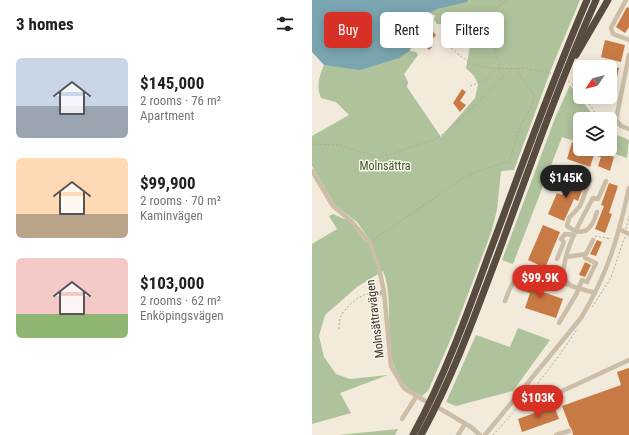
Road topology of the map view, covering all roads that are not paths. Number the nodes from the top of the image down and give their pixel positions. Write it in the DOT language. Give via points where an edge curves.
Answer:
graph roads {
  1 [pos="587,0"];
  2 [pos="596,0"];
  3 [pos="608,0"];
  4 [pos="626,0"];
  5 [pos="629,40"];
  6 [pos="629,56"];
  7 [pos="566,78"];
  8 [pos="629,129"];
  9 [pos="312,171"];
  10 [pos="606,181"];
  11 [pos="557,186"];
  12 [pos="629,188"];
  13 [pos="597,212"];
  14 [pos="619,229"];
  15 [pos="627,233"];
  16 [pos="574,234"];
  17 [pos="593,240"];
  18 [pos="566,258"];
  19 [pos="585,258"];
  20 [pos="557,259"];
  21 [pos="547,278"];
  22 [pos="571,286"];
  23 [pos="579,288"];
  24 [pos="543,290"];
  25 [pos="384,292"];
  26 [pos="595,293"];
  27 [pos="372,296"];
  28 [pos="505,301"];
  29 [pos="559,323"];
  30 [pos="629,360"];
  31 [pos="560,392"];
  32 [pos="416,397"];
  33 [pos="425,401"];
  34 [pos="439,408"];
  35 [pos="402,419"];
  36 [pos="465,424"];
  37 [pos="569,431"];
  38 [pos="413,435"];
  39 [pos="421,435"];
  40 [pos="458,435"];
  41 [pos="480,435"];
  42 [pos="485,435"];
  43 [pos="556,435"];
  1 -- 38 [label="highway" via="549,93 471,305 442,375"];
  2 -- 7 [label="highway"];
  3 -- 7 [label="highway"];
  4 -- 5 [label="street" via="611,28 613,34"];
  6 -- 8 [label="street" via="616,120 621,126"];
  7 -- 39 [label="highway" via="449,379"];
  9 -- 25 [label="street, Molnsättravägen" via="333,206 352,221 370,242"];
  10 -- 16 [label="street" via="598,199 593,198"];
  11 -- 16 [label="street" via="565,171 590,180 580,206 569,218 567,226"];
  12 -- 14 [label="street"];
  13 -- 16 [label="street" via="591,227"];
  14 -- 15 [label="street"];
  14 -- 26 [label="street" via="612,256"];
  16 -- 18 [label="street"];
  16 -- 20 [label="street" via="565,234 561,239 564,242"];
  17 -- 18 [label="street" via="586,254"];
  18 -- 22 [label="street" via="563,278"];
  19 -- 23 [label="street" via="596,263 587,282 582,280"];
  21 -- 22 [label="street"];
  21 -- 24 [label="street"];
  21 -- 28 [label="street" via="526,272 518,276 511,284"];
  22 -- 23 [label="street"];
  23 -- 26 [label="street"];
  23 -- 29 [label="street"];
  25 -- 27 [label="street"];
  25 -- 32 [label="street, Molnsättravägen" via="389,357 397,378 404,388"];
  26 -- 42 [label="street" via="581,318"];
  30 -- 31 [label="street"];
  32 -- 33 [label="street, Molnsättravägen"];
  32 -- 35 [label="street"];
  34 -- 36 [label="street"];
  36 -- 40 [label="street"];
  36 -- 41 [label="street"];
  37 -- 43 [label="street"];
}
